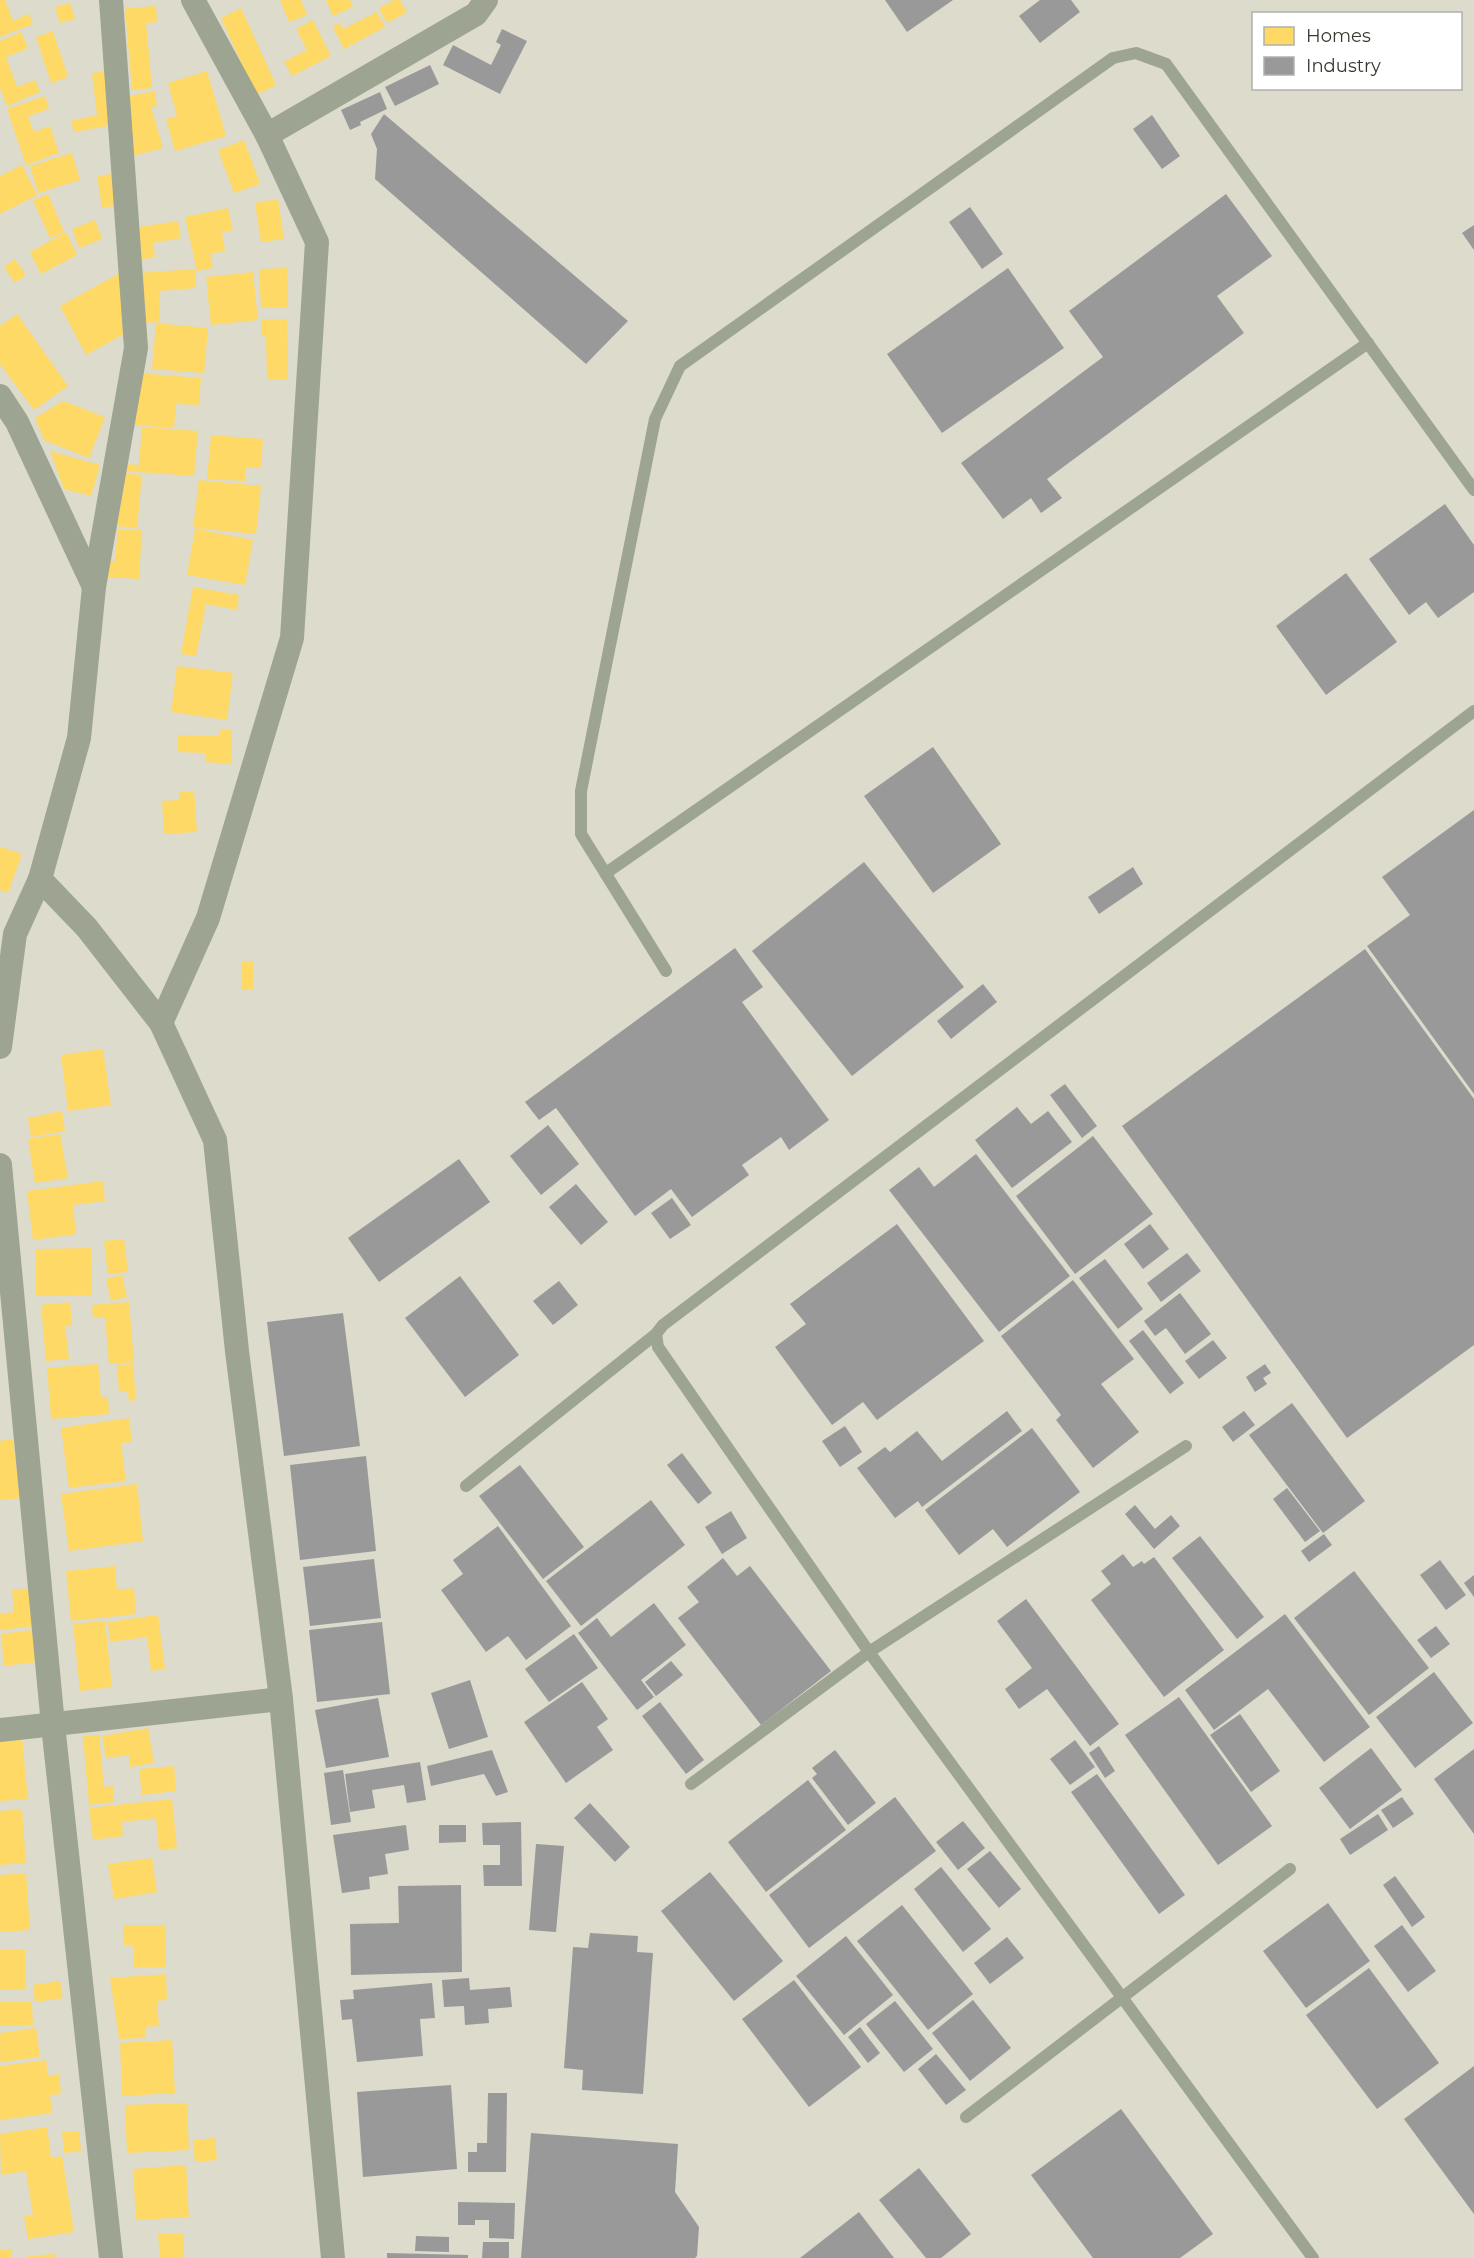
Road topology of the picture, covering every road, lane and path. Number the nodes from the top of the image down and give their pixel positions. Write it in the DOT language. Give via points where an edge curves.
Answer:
graph roads {
  1 [pos="111,0"];
  2 [pos="193,0"];
  3 [pos="486,0"];
  4 [pos="267,135"];
  5 [pos="1368,343"];
  6 [pos="0,396"];
  7 [pos="1474,490"];
  8 [pos="94,587"];
  9 [pos="1474,711"];
  10 [pos="606,873"];
  11 [pos="40,879"];
  12 [pos="666,971"];
  13 [pos="161,1023"];
  14 [pos="0,1047"];
  15 [pos="0,1165"];
  16 [pos="656,1334"];
  17 [pos="1186,1446"];
  18 [pos="466,1486"];
  19 [pos="868,1652"];
  20 [pos="281,1699"];
  21 [pos="53,1725"];
  22 [pos="0,1730"];
  23 [pos="691,1784"];
  24 [pos="1290,1869"];
  25 [pos="1122,1998"];
  26 [pos="966,2117"];
  27 [pos="111,2258"];
  28 [pos="333,2258"];
  29 [pos="1313,2258"];
  1 -- 8 [label="street" via="136,348"];
  2 -- 4 [label="street"];
  3 -- 4 [label="street" via="476,14"];
  4 -- 13 [label="street" via="317,242 292,638 208,918"];
  5 -- 7 [label="lane"];
  5 -- 10 [label="lane"];
  5 -- 10 [label="lane" via="1166,64 1136,53 1113,58 681,366 655,419 581,791 581,834"];
  6 -- 8 [label="street" via="17,422"];
  8 -- 11 [label="street" via="79,738"];
  9 -- 16 [label="lane"];
  10 -- 12 [label="lane"];
  11 -- 13 [label="street" via="87,928"];
  11 -- 14 [label="street" via="15,934"];
  13 -- 20 [label="street" via="215,1140"];
  15 -- 21 [label="street"];
  16 -- 18 [label="lane"];
  16 -- 19 [label="lane" via="658,1347"];
  17 -- 19 [label="lane"];
  19 -- 23 [label="lane"];
  19 -- 25 [label="lane"];
  20 -- 21 [label="street"];
  20 -- 28 [label="street"];
  21 -- 22 [label="street"];
  21 -- 27 [label="street"];
  24 -- 25 [label="lane"];
  25 -- 26 [label="lane"];
  25 -- 29 [label="lane"];
}
